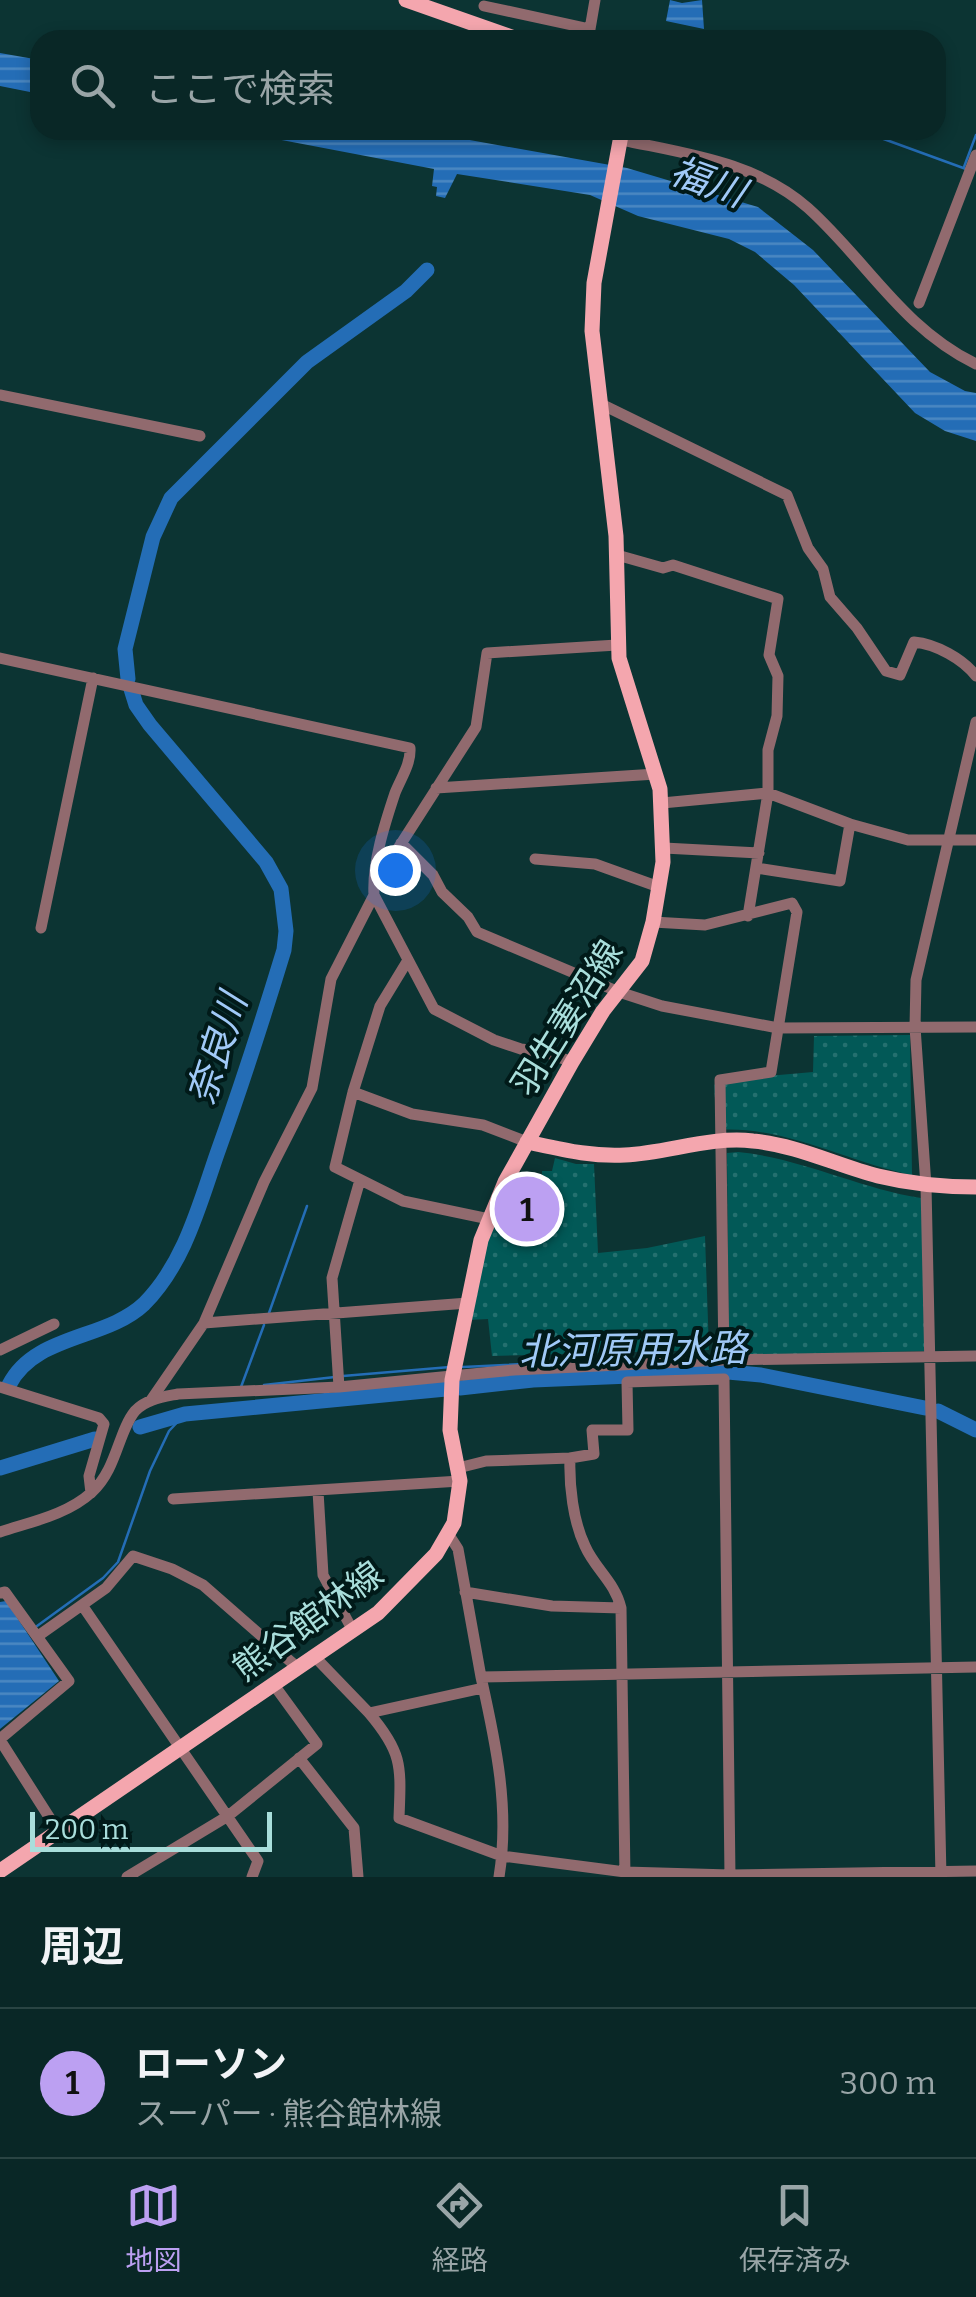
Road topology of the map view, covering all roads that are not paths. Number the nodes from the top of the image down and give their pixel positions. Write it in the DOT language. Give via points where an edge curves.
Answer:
graph roads {
  1 [pos="406,0"];
  2 [pos="595,0"];
  3 [pos="485,3"];
  4 [pos="480,25"];
  5 [pos="493,30"];
  6 [pos="622,140"];
  7 [pos="630,140"];
  8 [pos="976,155"];
  9 [pos="919,303"];
  10 [pos="976,364"];
  11 [pos="0,395"];
  12 [pos="601,404"];
  13 [pos="200,436"];
  14 [pos="617,555"];
  15 [pos="618,645"];
  16 [pos="0,658"];
  17 [pos="976,676"];
  18 [pos="93,678"];
  19 [pos="976,722"];
  20 [pos="656,774"];
  21 [pos="436,788"];
  22 [pos="768,793"];
  23 [pos="662,802"];
  24 [pos="850,824"];
  25 [pos="948,840"];
  26 [pos="976,840"];
  27 [pos="401,844"];
  28 [pos="664,848"];
  29 [pos="758,853"];
  30 [pos="535,858"];
  31 [pos="756,868"];
  32 [pos="660,887"];
  33 [pos="374,890"];
  34 [pos="748,916"];
  35 [pos="654,922"];
  36 [pos="41,928"];
  37 [pos="408,960"];
  38 [pos="619,992"];
  39 [pos="976,1026"];
  40 [pos="915,1027"];
  41 [pos="778,1028"];
  42 [pos="572,1062"];
  43 [pos="352,1092"];
  44 [pos="719,1140"];
  45 [pos="527,1142"];
  46 [pos="360,1180"];
  47 [pos="926,1186"];
  48 [pos="976,1187"];
  49 [pos="489,1218"];
  50 [pos="468,1303"];
  51 [pos="334,1314"];
  52 [pos="54,1324"];
  53 [pos="204,1324"];
  54 [pos="0,1350"];
  55 [pos="930,1356"];
  56 [pos="976,1356"];
  57 [pos="724,1360"];
  58 [pos="452,1384"];
  59 [pos="339,1386"];
  60 [pos="0,1387"];
  61 [pos="152,1400"];
  62 [pos="570,1458"];
  63 [pos="459,1474"];
  64 [pos="318,1491"];
  65 [pos="91,1493"];
  66 [pos="173,1499"];
  67 [pos="0,1532"];
  68 [pos="449,1535"];
  69 [pos="465,1592"];
  70 [pos="0,1593"];
  71 [pos="82,1605"];
  72 [pos="621,1608"];
  73 [pos="352,1632"];
  74 [pos="38,1636"];
  75 [pos="315,1657"];
  76 [pos="976,1667"];
  77 [pos="298,1668"];
  78 [pos="936,1668"];
  79 [pos="726,1672"];
  80 [pos="622,1673"];
  81 [pos="482,1683"];
  82 [pos="274,1685"];
  83 [pos="368,1712"];
  84 [pos="0,1739"];
  85 [pos="182,1748"];
  86 [pos="299,1758"];
  87 [pos="228,1816"];
  88 [pos="58,1831"];
  89 [pos="502,1856"];
  90 [pos="0,1870"];
  91 [pos="976,1871"];
  92 [pos="941,1874"];
  93 [pos="625,1875"];
  94 [pos="730,1876"];
  95 [pos="127,1877"];
  96 [pos="252,1877"];
  97 [pos="358,1877"];
  98 [pos="499,1877"];
  1 -- 4 [label="main road"];
  2 -- 3 [label="street" via="590,28"];
  3 -- 4 [label="street"];
  4 -- 5 [label="main road"];
  6 -- 12 [label="main road, 羽生妻沼線" via="592,313"];
  7 -- 10 [label="street" via="722,162 778,187 808,208 932,338"];
  8 -- 9 [label="street"];
  11 -- 13 [label="street"];
  12 -- 14 [label="main road, 羽生妻沼線"];
  12 -- 17 [label="street" via="786,494 830,596 886,671 900,675 914,642 959,660"];
  14 -- 15 [label="main road, 羽生妻沼線"];
  14 -- 22 [label="street" via="778,599 769,655 778,676"];
  15 -- 20 [label="main road, 羽生妻沼線" via="623,681"];
  15 -- 21 [label="street" via="487,653 476,727"];
  16 -- 18 [label="street"];
  18 -- 33 [label="street" via="410,748"];
  18 -- 36 [label="street"];
  19 -- 25 [label="street"];
  20 -- 21 [label="street"];
  20 -- 23 [label="main road, 羽生妻沼線"];
  21 -- 27 [label="street"];
  22 -- 23 [label="street"];
  22 -- 24 [label="street"];
  22 -- 29 [label="street"];
  23 -- 28 [label="main road, 羽生妻沼線"];
  24 -- 25 [label="street" via="908,840"];
  24 -- 31 [label="street" via="840,881"];
  25 -- 26 [label="street"];
  25 -- 40 [label="street" via="916,980"];
  27 -- 33 [label="street"];
  27 -- 38 [label="street" via="477,932"];
  28 -- 29 [label="street"];
  28 -- 32 [label="main road, 羽生妻沼線"];
  29 -- 31 [label="street"];
  30 -- 32 [label="street" via="595,864"];
  31 -- 34 [label="street"];
  32 -- 35 [label="main road, 羽生妻沼線"];
  33 -- 37 [label="street"];
  33 -- 53 [label="street" via="331,979 312,1088"];
  34 -- 35 [label="street" via="705,925"];
  34 -- 41 [label="street" via="792,903 798,912"];
  35 -- 38 [label="main road, 羽生妻沼線" via="642,961"];
  37 -- 42 [label="street" via="434,1010 494,1040"];
  37 -- 43 [label="street" via="380,1006"];
  38 -- 41 [label="street"];
  38 -- 42 [label="main road, 羽生妻沼線"];
  39 -- 40 [label="street"];
  40 -- 41 [label="street"];
  40 -- 47 [label="street"];
  41 -- 44 [label="street" via="772,1072 720,1080"];
  42 -- 45 [label="main road, 羽生妻沼線"];
  43 -- 45 [label="street"];
  43 -- 46 [label="street" via="335,1167"];
  44 -- 45 [label="main road, 羽生妻沼線" via="611,1156"];
  44 -- 47 [label="main road, 羽生妻沼線" via="779,1145"];
  44 -- 57 [label="street"];
  45 -- 49 [label="main road, 熊谷館林線"];
  46 -- 49 [label="street" via="403,1201"];
  46 -- 51 [label="street" via="332,1278"];
  47 -- 48 [label="main road, 羽生妻沼線"];
  47 -- 55 [label="street"];
  49 -- 50 [label="main road, 熊谷館林線"];
  50 -- 51 [label="street"];
  50 -- 58 [label="main road, 熊谷館林線"];
  51 -- 53 [label="street"];
  51 -- 59 [label="street"];
  52 -- 54 [label="street"];
  53 -- 61 [label="street"];
  55 -- 56 [label="street"];
  55 -- 57 [label="street"];
  55 -- 78 [label="street"];
  57 -- 58 [label="street" via="514,1370"];
  58 -- 59 [label="street"];
  58 -- 63 [label="main road, 熊谷館林線" via="450,1430"];
  59 -- 61 [label="street"];
  60 -- 65 [label="street" via="99,1418 104,1424 89,1476"];
  61 -- 65 [label="street" via="135,1411"];
  62 -- 63 [label="street" via="486,1460"];
  62 -- 72 [label="street" via="584,1546"];
  62 -- 79 [label="street" via="594,1454 592,1430 628,1430 626,1382 724,1379"];
  63 -- 64 [label="street"];
  63 -- 68 [label="main road, 熊谷館林線"];
  64 -- 66 [label="street"];
  64 -- 73 [label="street" via="324,1575"];
  65 -- 67 [label="street" via="63,1511"];
  68 -- 69 [label="street"];
  68 -- 73 [label="main road, 熊谷館林線" via="409,1584"];
  69 -- 72 [label="street" via="552,1606"];
  69 -- 81 [label="street"];
  70 -- 74 [label="street"];
  71 -- 74 [label="street"];
  71 -- 77 [label="street" via="133,1556 203,1585"];
  71 -- 85 [label="street"];
  72 -- 80 [label="street"];
  73 -- 75 [label="main road, 熊谷館林線"];
  74 -- 84 [label="street" via="70,1681"];
  75 -- 77 [label="main road, 熊谷館林線"];
  75 -- 83 [label="street"];
  76 -- 78 [label="street"];
  77 -- 82 [label="main road, 熊谷館林線"];
  78 -- 79 [label="street"];
  78 -- 92 [label="street"];
  79 -- 80 [label="street"];
  79 -- 94 [label="street"];
  80 -- 81 [label="street"];
  80 -- 93 [label="street"];
  81 -- 83 [label="street"];
  81 -- 89 [label="street" via="501,1779"];
  82 -- 85 [label="main road, 熊谷館林線"];
  82 -- 86 [label="street" via="317,1744"];
  83 -- 89 [label="street" via="392,1740 401,1772 399,1818"];
  84 -- 88 [label="street"];
  85 -- 87 [label="street"];
  85 -- 88 [label="main road, 熊谷館林線"];
  86 -- 87 [label="street"];
  86 -- 97 [label="street" via="354,1828"];
  87 -- 95 [label="street"];
  87 -- 96 [label="street" via="258,1861"];
  88 -- 90 [label="main road, 熊谷館林線"];
  89 -- 93 [label="street"];
  89 -- 98 [label="street"];
  91 -- 92 [label="street"];
  92 -- 94 [label="street"];
  93 -- 94 [label="street"];
}
